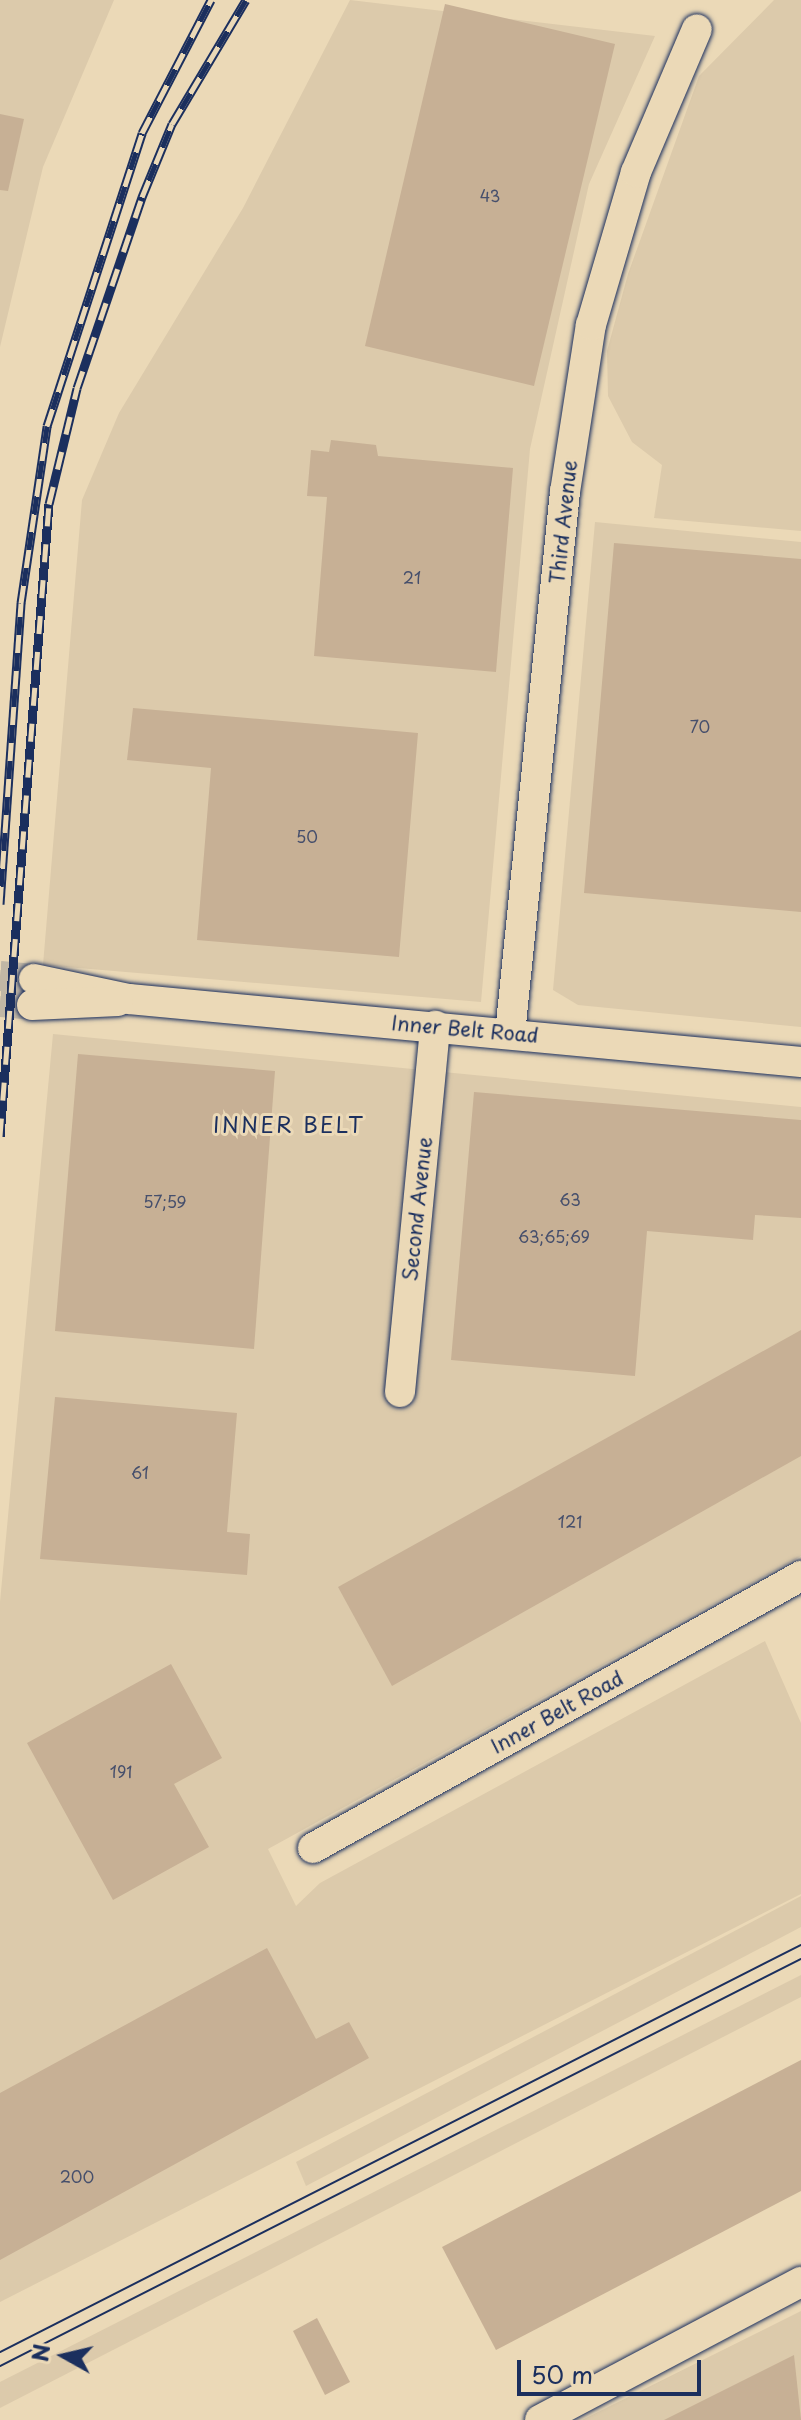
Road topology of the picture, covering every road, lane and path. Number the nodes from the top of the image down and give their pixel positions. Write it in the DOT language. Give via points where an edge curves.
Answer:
graph roads {
  1 [pos="697,29"];
  2 [pos="33,992"];
  3 [pos="435,1026"];
  4 [pos="510,1034"];
  5 [pos="801,1062"];
  6 [pos="400,1392"];
  7 [pos="801,1576"];
  8 [pos="313,1848"];
  9 [pos="801,2282"];
  10 [pos="540,2420"];
  1 -- 4 [label="street, Third Avenue" via="615,229 591,325 565,492"];
  2 -- 3 [label="street, Inner Belt Road"];
  3 -- 4 [label="street, Inner Belt Road"];
  3 -- 6 [label="street, Second Avenue"];
  4 -- 5 [label="street, Inner Belt Road"];
  7 -- 8 [label="street, Inner Belt Road"];
  9 -- 10 [label="street"];
}
